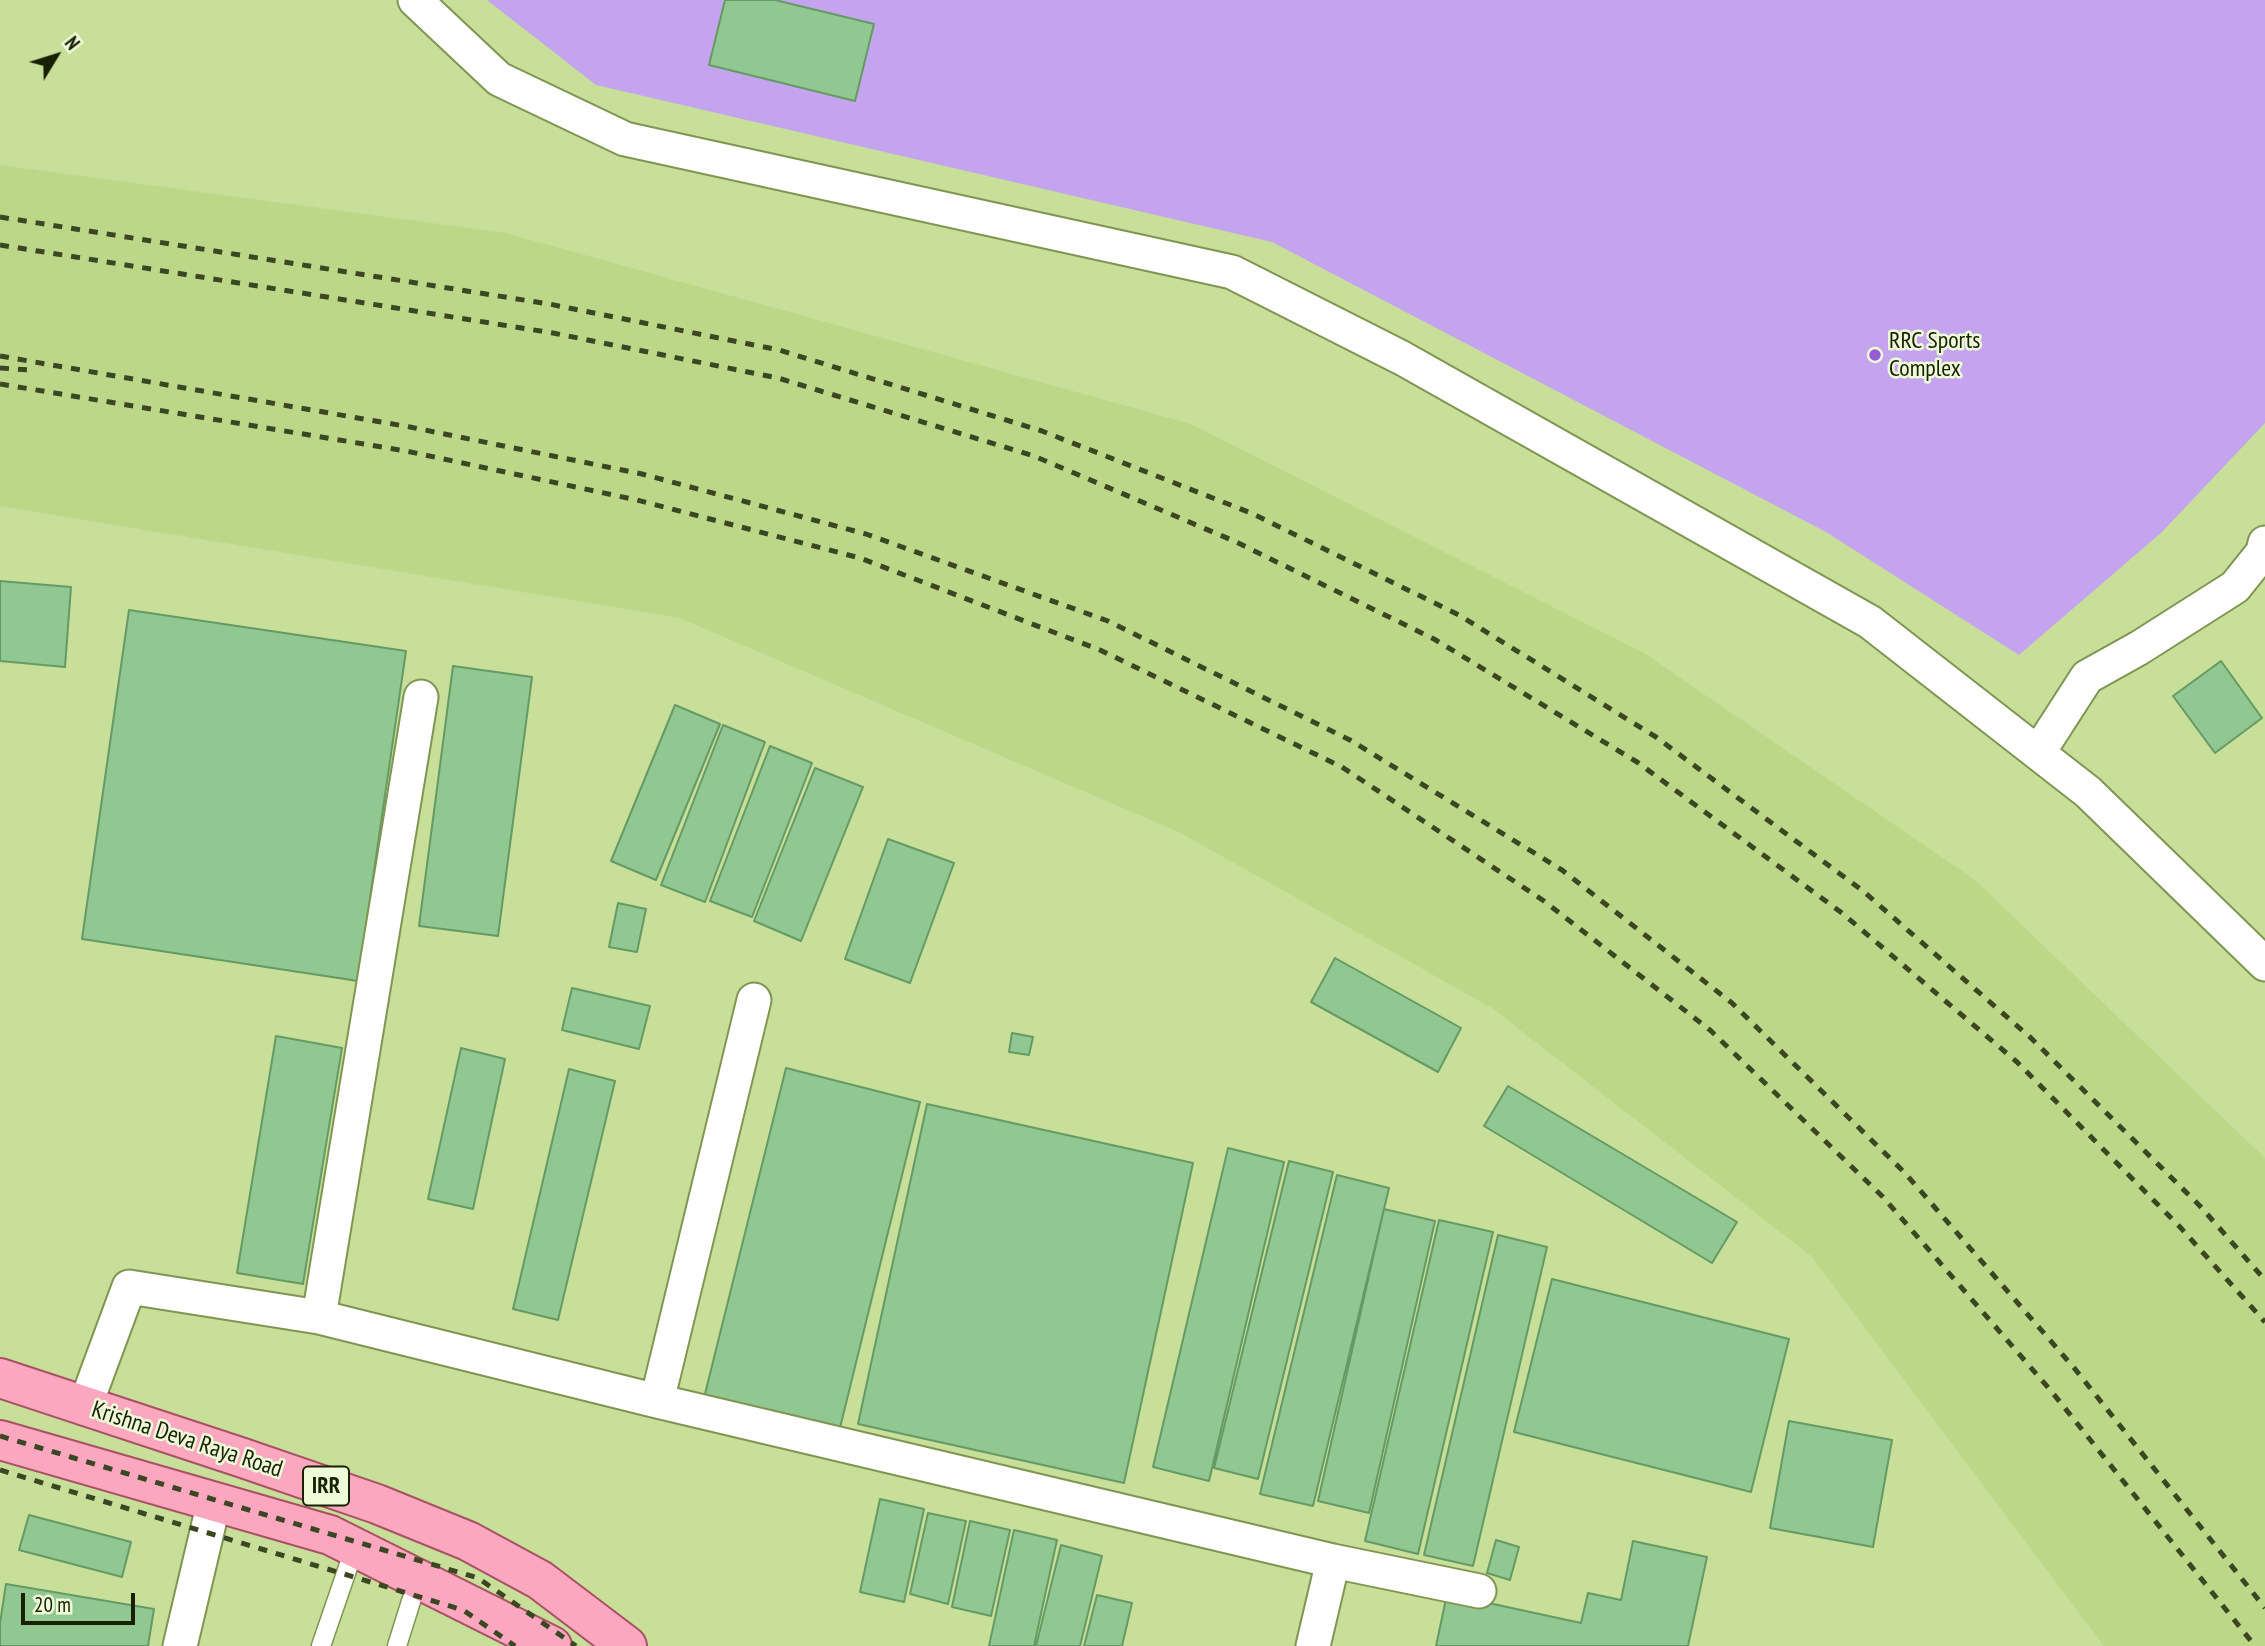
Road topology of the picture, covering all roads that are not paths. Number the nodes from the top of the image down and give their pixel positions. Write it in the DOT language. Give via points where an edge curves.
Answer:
graph roads {
  1 [pos="415,0"];
  2 [pos="2265,542"];
  3 [pos="421,697"];
  4 [pos="2038,753"];
  5 [pos="2265,964"];
  6 [pos="754,1000"];
  7 [pos="319,1317"];
  8 [pos="0,1378"];
  9 [pos="657,1401"];
  10 [pos="85,1406"];
  11 [pos="0,1440"];
  12 [pos="214,1502"];
  13 [pos="355,1547"];
  14 [pos="1333,1561"];
  15 [pos="418,1578"];
  16 [pos="1479,1591"];
  17 [pos="180,1646"];
  18 [pos="321,1646"];
  19 [pos="397,1646"];
  20 [pos="552,1646"];
  21 [pos="627,1646"];
  22 [pos="1313,1646"];
  1 -- 4 [label="street" via="499,79 625,139 1232,272 1402,358 1870,622"];
  2 -- 4 [label="street" via="2263,552 2235,587 2087,677"];
  3 -- 7 [label="street"];
  4 -- 5 [label="street" via="2088,792"];
  6 -- 9 [label="street"];
  7 -- 9 [label="street"];
  7 -- 10 [label="street" via="129,1287"];
  8 -- 10 [label="main road, Krishna Deva Raya Road / IRR"];
  9 -- 14 [label="street"];
  10 -- 21 [label="main road, Krishna Deva Raya Road / IRR" via="352,1495 468,1541 540,1580"];
  11 -- 12 [label="main road, Krishna Deva Raya Road / IRR"];
  12 -- 13 [label="main road, Krishna Deva Raya Road / IRR" via="330,1535"];
  12 -- 17 [label="street"];
  13 -- 15 [label="main road, Krishna Deva Raya Road / IRR"];
  13 -- 18 [label="lane"];
  14 -- 16 [label="street"];
  14 -- 22 [label="street"];
  15 -- 19 [label="lane"];
  15 -- 20 [label="main road, Krishna Deva Raya Road / IRR"];
}
